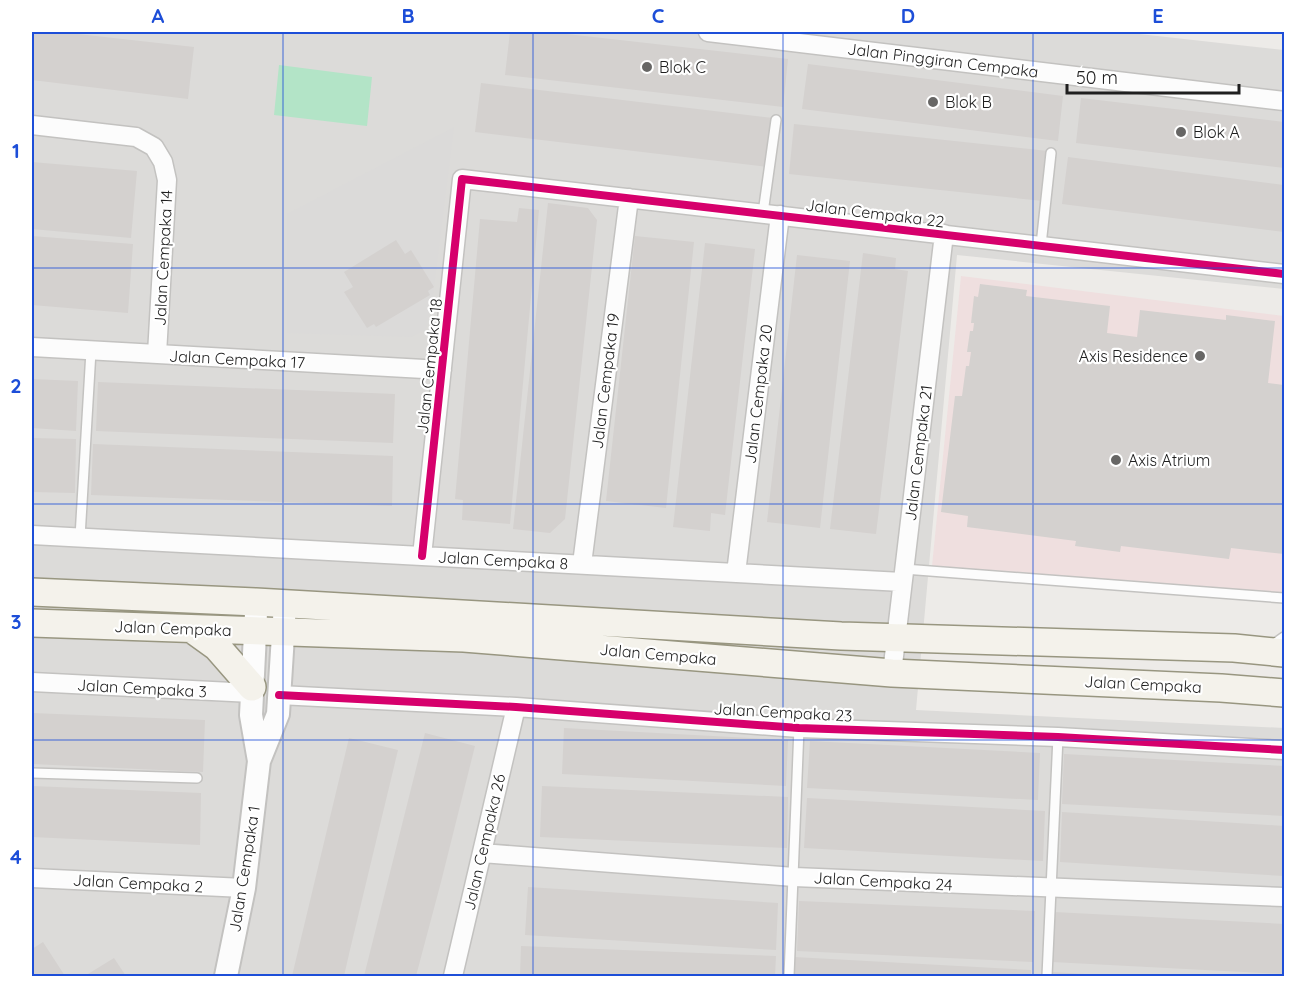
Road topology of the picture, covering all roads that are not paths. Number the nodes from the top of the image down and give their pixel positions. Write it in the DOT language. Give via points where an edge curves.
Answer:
graph roads {
  1 [pos="708,32"];
  2 [pos="1284,101"];
  3 [pos="776,120"];
  4 [pos="32,125"];
  5 [pos="1051,153"];
  6 [pos="462,179"];
  7 [pos="629,198"];
  8 [pos="771,214"];
  9 [pos="944,234"];
  10 [pos="1041,245"];
  11 [pos="1284,273"];
  12 [pos="32,348"];
  13 [pos="91,351"];
  14 [pos="158,354"];
  15 [pos="442,370"];
  16 [pos="32,535"];
  17 [pos="80,537"];
  18 [pos="423,556"];
  19 [pos="582,564"];
  20 [pos="736,573"];
  21 [pos="903,575"];
  22 [pos="32,592"];
  23 [pos="1284,598"];
  24 [pos="256,602"];
  25 [pos="285,604"];
  26 [pos="32,623"];
  27 [pos="192,629"];
  28 [pos="255,631"];
  29 [pos="283,632"];
  30 [pos="896,638"];
  31 [pos="1278,647"];
  32 [pos="892,673"];
  33 [pos="32,682"];
  34 [pos="252,690"];
  35 [pos="1284,693"];
  36 [pos="279,695"];
  37 [pos="516,707"];
  38 [pos="800,728"];
  39 [pos="1058,736"];
  40 [pos="1284,750"];
  41 [pos="259,761"];
  42 [pos="32,773"];
  43 [pos="197,778"];
  44 [pos="482,853"];
  45 [pos="794,877"];
  46 [pos="32,878"];
  47 [pos="244,888"];
  48 [pos="1052,888"];
  49 [pos="1284,897"];
  50 [pos="226,976"];
  51 [pos="453,976"];
  52 [pos="789,976"];
  53 [pos="1047,976"];
  1 -- 2 [label="street, Jalan Pinggiran Cempaka"];
  3 -- 8 [label="lane"];
  4 -- 14 [label="street, Jalan Cempaka 14" via="136,137 153,147 163,162 167,180"];
  5 -- 10 [label="lane"];
  6 -- 7 [label="street, Jalan Cempaka 22"];
  6 -- 15 [label="street, Jalan Cempaka 18"];
  7 -- 8 [label="street, Jalan Cempaka 22"];
  7 -- 19 [label="street, Jalan Cempaka 19"];
  8 -- 9 [label="street, Jalan Cempaka 22"];
  8 -- 20 [label="street, Jalan Cempaka 20"];
  9 -- 10 [label="street, Jalan Cempaka 22"];
  9 -- 21 [label="street, Jalan Cempaka 21"];
  10 -- 11 [label="street, Jalan Cempaka 22"];
  12 -- 13 [label="street, Jalan Cempaka 17"];
  13 -- 14 [label="street, Jalan Cempaka 17"];
  13 -- 17 [label="lane"];
  14 -- 15 [label="street, Jalan Cempaka 17"];
  15 -- 18 [label="street, Jalan Cempaka 18"];
  16 -- 17 [label="street, Jalan Cempaka 8"];
  17 -- 18 [label="street, Jalan Cempaka 8"];
  18 -- 19 [label="street, Jalan Cempaka 8"];
  19 -- 20 [label="street, Jalan Cempaka 8"];
  20 -- 21 [label="street, Jalan Cempaka 8"];
  21 -- 23 [label="lane"];
  21 -- 30 [label="street, Jalan Cempaka 21"];
  22 -- 24 [label="main road, Jalan Cempaka"];
  24 -- 25 [label="main road, Jalan Cempaka"];
  24 -- 28 [label="street, Jalan Cempaka 1"];
  25 -- 29 [label="street, Jalan Cempaka 1"];
  25 -- 30 [label="main road, Jalan Cempaka"];
  26 -- 27 [label="main road, Jalan Cempaka"];
  27 -- 28 [label="main road, Jalan Cempaka"];
  27 -- 34 [label="main road" via="217,647"];
  28 -- 29 [label="main road, Jalan Cempaka"];
  28 -- 34 [label="street, Jalan Cempaka 1"];
  29 -- 32 [label="main road, Jalan Cempaka" via="464,638"];
  29 -- 36 [label="street, Jalan Cempaka 1"];
  30 -- 31 [label="main road, Jalan Cempaka"];
  30 -- 32 [label="street, Jalan Cempaka 21"];
  32 -- 35 [label="main road, Jalan Cempaka"];
  33 -- 34 [label="street, Jalan Cempaka 3"];
  34 -- 41 [label="street, Jalan Cempaka 1" via="251,715"];
  36 -- 37 [label="street, Jalan Cempaka 23"];
  36 -- 41 [label="street, Jalan Cempaka 1" via="278,714"];
  37 -- 38 [label="street, Jalan Cempaka 23"];
  37 -- 44 [label="street, Jalan Cempaka 26"];
  38 -- 39 [label="street, Jalan Cempaka 23"];
  38 -- 45 [label="lane"];
  39 -- 40 [label="street, Jalan Cempaka 23"];
  39 -- 48 [label="lane"];
  41 -- 47 [label="street, Jalan Cempaka 1"];
  42 -- 43 [label="lane"];
  44 -- 45 [label="street, Jalan Cempaka 24"];
  44 -- 51 [label="street, Jalan Cempaka 26"];
  45 -- 48 [label="street, Jalan Cempaka 24"];
  45 -- 52 [label="lane"];
  46 -- 47 [label="street, Jalan Cempaka 2"];
  47 -- 50 [label="street, Jalan Cempaka 1"];
  48 -- 49 [label="street, Jalan Cempaka 24"];
  48 -- 53 [label="lane"];
}
